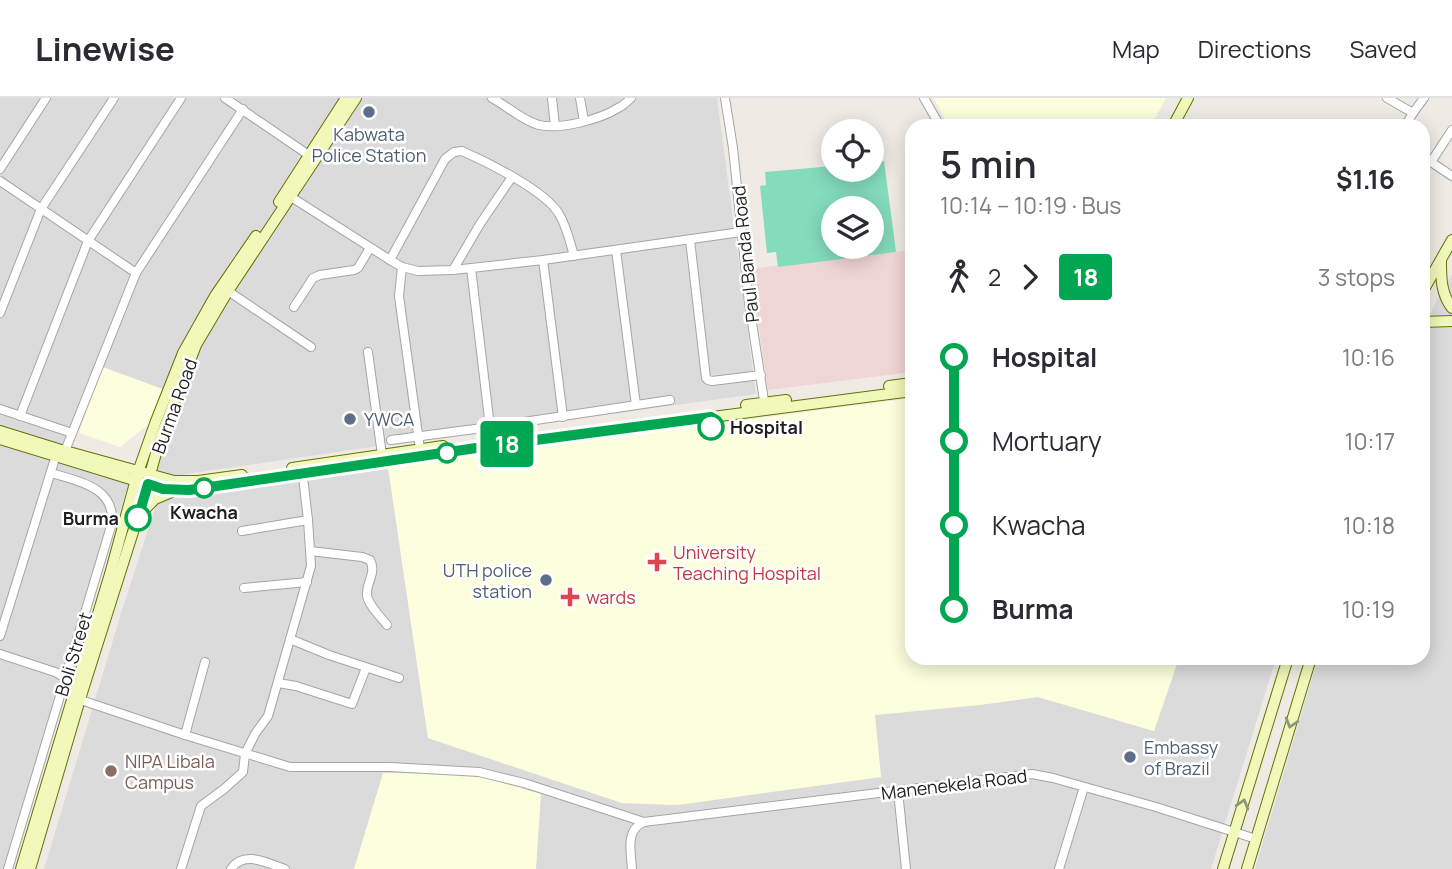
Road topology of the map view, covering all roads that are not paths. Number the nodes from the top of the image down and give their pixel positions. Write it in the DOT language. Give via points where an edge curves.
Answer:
graph roads {
  1 [pos="46,98"];
  2 [pos="114,98"];
  3 [pos="181,98"];
  4 [pos="225,98"];
  5 [pos="346,98"];
  6 [pos="356,98"];
  7 [pos="492,98"];
  8 [pos="552,98"];
  9 [pos="580,98"];
  10 [pos="631,98"];
  11 [pos="725,98"];
  12 [pos="924,98"];
  13 [pos="1188,98"];
  14 [pos="1387,98"];
  15 [pos="1424,98"];
  16 [pos="505,101"];
  17 [pos="243,109"];
  18 [pos="1413,113"];
  19 [pos="936,119"];
  20 [pos="1177,119"];
  21 [pos="1409,119"];
  22 [pos="584,121"];
  23 [pos="555,125"];
  24 [pos="1452,130"];
  25 [pos="1430,156"];
  26 [pos="312,157"];
  27 [pos="1430,162"];
  28 [pos="0,169"];
  29 [pos="1452,176"];
  30 [pos="512,177"];
  31 [pos="0,181"];
  32 [pos="287,195"];
  33 [pos="41,209"];
  34 [pos="741,233"];
  35 [pos="690,240"];
  36 [pos="1452,240"];
  37 [pos="88,241"];
  38 [pos="370,248"];
  39 [pos="616,250"];
  40 [pos="574,256"];
  41 [pos="1440,258"];
  42 [pos="390,260"];
  43 [pos="543,260"];
  44 [pos="402,267"];
  45 [pos="471,268"];
  46 [pos="453,270"];
  47 [pos="136,273"];
  48 [pos="1430,277"];
  49 [pos="228,291"];
  50 [pos="294,307"];
  51 [pos="1452,308"];
  52 [pos="0,313"];
  53 [pos="1452,321"];
  54 [pos="1430,322"];
  55 [pos="311,347"];
  56 [pos="368,352"];
  57 [pos="761,375"];
  58 [pos="905,384"];
  59 [pos="905,392"];
  60 [pos="670,400"];
  61 [pos="636,405"];
  62 [pos="765,406"];
  63 [pos="0,409"];
  64 [pos="20,416"];
  65 [pos="563,417"];
  66 [pos="490,427"];
  67 [pos="0,431"];
  68 [pos="72,433"];
  69 [pos="418,436"];
  70 [pos="0,439"];
  71 [pos="391,440"];
  72 [pos="420,449"];
  73 [pos="157,451"];
  74 [pos="60,453"];
  75 [pos="144,455"];
  76 [pos="382,455"];
  77 [pos="117,470"];
  78 [pos="302,470"];
  79 [pos="51,473"];
  80 [pos="136,476"];
  81 [pos="149,479"];
  82 [pos="179,486"];
  83 [pos="128,504"];
  84 [pos="137,519"];
  85 [pos="308,520"];
  86 [pos="242,531"];
  87 [pos="310,551"];
  88 [pos="307,582"];
  89 [pos="244,588"];
  90 [pos="387,625"];
  91 [pos="0,636"];
  92 [pos="290,639"];
  93 [pos="0,654"];
  94 [pos="205,662"];
  95 [pos="1286,665"];
  96 [pos="1309,665"];
  97 [pos="366,668"];
  98 [pos="399,678"];
  99 [pos="71,681"];
  100 [pos="278,683"];
  101 [pos="76,698"];
  102 [pos="185,736"];
  103 [pos="245,754"];
  104 [pos="1084,787"];
  105 [pos="898,791"];
  106 [pos="644,822"];
  107 [pos="1235,832"];
  108 [pos="1256,839"];
  109 [pos="8,869"];
  110 [pos="21,869"];
  111 [pos="30,869"];
  112 [pos="181,869"];
  113 [pos="231,869"];
  114 [pos="285,869"];
  115 [pos="632,869"];
  116 [pos="906,869"];
  117 [pos="1059,869"];
  118 [pos="1223,869"];
  119 [pos="1247,869"];
  1 -- 28 [label="street"];
  2 -- 33 [label="street"];
  3 -- 37 [label="street"];
  4 -- 17 [label="street"];
  5 -- 26 [label="main road, Burma Road"];
  6 -- 26 [label="main road, Burma Road"];
  7 -- 16 [label="street"];
  8 -- 23 [label="street"];
  9 -- 22 [label="street"];
  10 -- 22 [label="street"];
  11 -- 34 [label="street, Paul Banda Road"];
  12 -- 19 [label="street"];
  13 -- 20 [label="main road"];
  14 -- 18 [label="street"];
  15 -- 18 [label="street"];
  16 -- 23 [label="street" via="538,125"];
  17 -- 26 [label="street"];
  17 -- 47 [label="street"];
  18 -- 21 [label="street"];
  22 -- 23 [label="street"];
  24 -- 25 [label="street"];
  26 -- 32 [label="main road, Burma Road"];
  27 -- 29 [label="street"];
  30 -- 40 [label="street" via="559,212"];
  30 -- 42 [label="street" via="462,151 454,152 445,159"];
  30 -- 46 [label="street"];
  31 -- 33 [label="street"];
  32 -- 38 [label="street"];
  32 -- 49 [label="main road, Burma Road"];
  32 -- 75 [label="main road, Burma Road" via="215,296 183,353"];
  33 -- 37 [label="street"];
  33 -- 52 [label="street"];
  34 -- 35 [label="street"];
  34 -- 57 [label="street, Paul Banda Road"];
  35 -- 39 [label="street"];
  35 -- 57 [label="street" via="706,378"];
  36 -- 41 [label="main road"];
  37 -- 47 [label="street"];
  37 -- 64 [label="street"];
  38 -- 42 [label="street"];
  38 -- 50 [label="street" via="355,270 313,278"];
  39 -- 40 [label="street"];
  39 -- 61 [label="street"];
  40 -- 43 [label="street"];
  41 -- 48 [label="main road"];
  41 -- 51 [label="main road" via="1442,288"];
  42 -- 44 [label="street"];
  43 -- 45 [label="street"];
  43 -- 65 [label="street"];
  44 -- 46 [label="street"];
  44 -- 69 [label="street" via="399,296"];
  45 -- 46 [label="street"];
  45 -- 66 [label="street"];
  47 -- 68 [label="street"];
  49 -- 55 [label="street"];
  49 -- 73 [label="main road, Burma Road" via="196,345"];
  53 -- 54 [label="main road"];
  56 -- 76 [label="street"];
  57 -- 62 [label="street, Paul Banda Road"];
  58 -- 62 [label="main road"];
  59 -- 62 [label="main road"];
  60 -- 61 [label="street"];
  61 -- 65 [label="street"];
  62 -- 72 [label="main road"];
  62 -- 78 [label="main road"];
  63 -- 64 [label="street"];
  64 -- 68 [label="street"];
  65 -- 66 [label="street"];
  66 -- 69 [label="street"];
  67 -- 74 [label="main road"];
  68 -- 74 [label="street"];
  69 -- 71 [label="street"];
  69 -- 72 [label="street"];
  70 -- 74 [label="main road"];
  72 -- 76 [label="main road"];
  73 -- 81 [label="main road, Burma Road"];
  73 -- 82 [label="main road" via="162,470"];
  74 -- 77 [label="main road"];
  74 -- 79 [label="street"];
  75 -- 77 [label="main road"];
  75 -- 80 [label="main road, Burma Road"];
  76 -- 78 [label="main road"];
  77 -- 80 [label="main road"];
  77 -- 83 [label="main road"];
  78 -- 82 [label="main road"];
  78 -- 85 [label="street"];
  79 -- 91 [label="street"];
  79 -- 99 [label="street, Boli Street" via="97,489 113,516"];
  80 -- 81 [label="main road"];
  80 -- 83 [label="main road, Burma Road"];
  81 -- 82 [label="main road"];
  81 -- 84 [label="main road, Burma Road"];
  82 -- 84 [label="main road" via="155,499"];
  83 -- 99 [label="main road, Burma Road" via="110,574"];
  84 -- 101 [label="main road, Burma Road"];
  85 -- 86 [label="street"];
  85 -- 87 [label="street"];
  87 -- 88 [label="street"];
  87 -- 90 [label="street" via="370,560 368,598"];
  88 -- 89 [label="street"];
  88 -- 92 [label="street"];
  92 -- 97 [label="street"];
  92 -- 100 [label="street"];
  93 -- 99 [label="street"];
  94 -- 102 [label="street"];
  107 -- 95 [label="main road, one-way"];
  96 -- 108 [label="main road, one-way"];
  97 -- 98 [label="street"];
  97 -- 100 [label="street" via="352,704"];
  99 -- 101 [label="main road, Burma Road"];
  99 -- 109 [label="street, Boli Street"];
  100 -- 103 [label="street" via="266,720"];
  101 -- 102 [label="street"];
  101 -- 110 [label="main road, Burma Road"];
  101 -- 111 [label="main road, Burma Road"];
  102 -- 103 [label="street"];
  103 -- 106 [label="street" via="290,767 479,772"];
  103 -- 112 [label="street" via="243,772 201,806"];
  104 -- 105 [label="street, Manenekela Road" via="1022,774"];
  104 -- 107 [label="street, Manenekela Road"];
  104 -- 117 [label="street"];
  105 -- 106 [label="street, Manenekela Road"];
  105 -- 116 [label="street"];
  106 -- 115 [label="street" via="631,835"];
  107 -- 108 [label="street, Manenekela Road"];
  107 -- 118 [label="main road"];
  108 -- 119 [label="main road"];
  113 -- 114 [label="street" via="237,861 251,858"];
}
